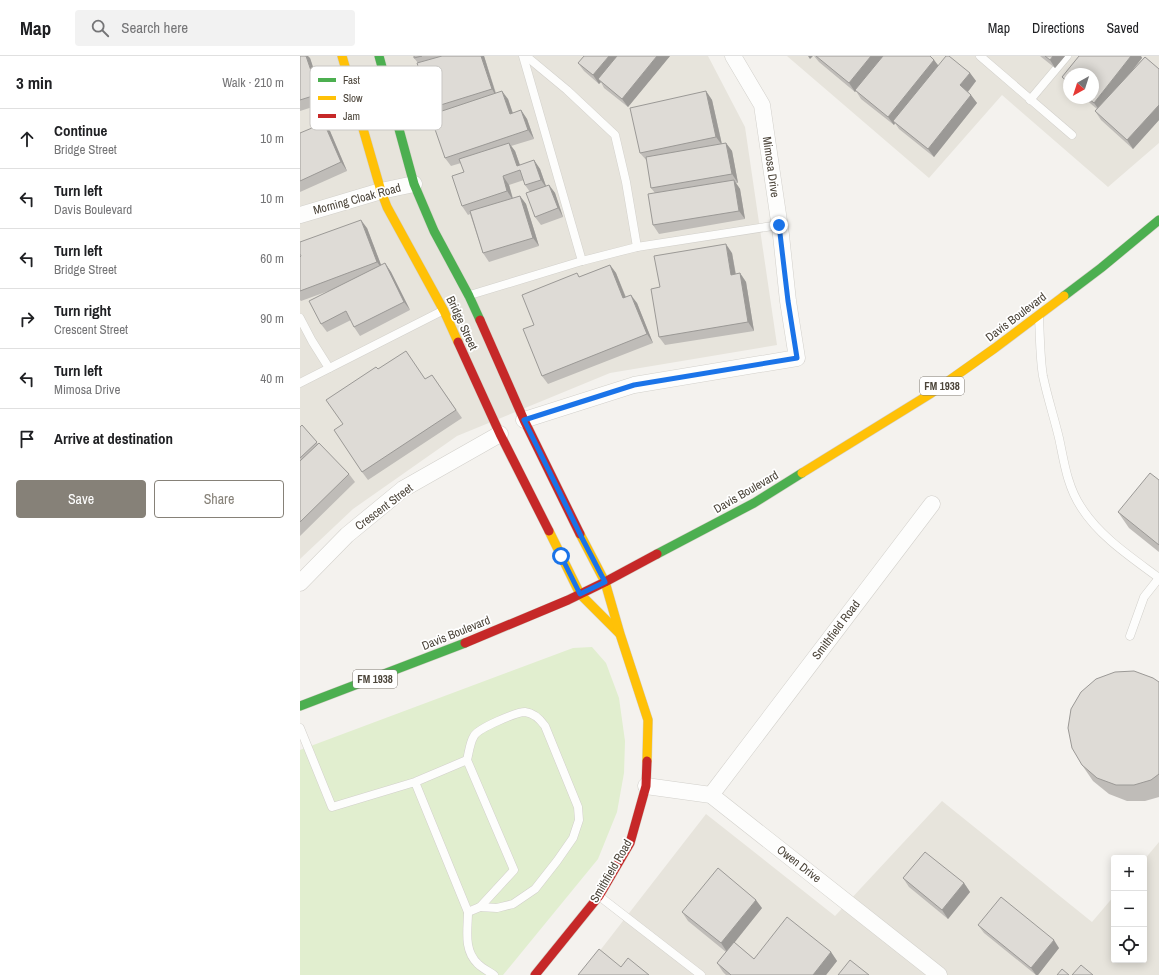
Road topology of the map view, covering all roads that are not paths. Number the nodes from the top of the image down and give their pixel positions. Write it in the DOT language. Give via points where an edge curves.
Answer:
graph roads {
  1 [pos="342,56"];
  2 [pos="379,56"];
  3 [pos="524,56"];
  4 [pos="732,56"];
  5 [pos="980,56"];
  6 [pos="1067,56"];
  7 [pos="345,66"];
  8 [pos="382,66"];
  9 [pos="1030,100"];
  10 [pos="363,130"];
  11 [pos="399,130"];
  12 [pos="1072,135"];
  13 [pos="414,184"];
  14 [pos="381,191"];
  15 [pos="300,214"];
  16 [pos="1159,220"];
  17 [pos="779,225"];
  18 [pos="637,247"];
  19 [pos="582,261"];
  20 [pos="469,296"];
  21 [pos="444,310"];
  22 [pos="1039,315"];
  23 [pos="300,318"];
  24 [pos="330,368"];
  25 [pos="300,383"];
  26 [pos="524,420"];
  27 [pos="500,434"];
  28 [pos="932,504"];
  29 [pos="1159,578"];
  30 [pos="605,582"];
  31 [pos="300,583"];
  32 [pos="580,594"];
  33 [pos="620,634"];
  34 [pos="1130,636"];
  35 [pos="300,706"];
  36 [pos="300,728"];
  37 [pos="467,760"];
  38 [pos="415,782"];
  39 [pos="646,786"];
  40 [pos="711,795"];
  41 [pos="599,896"];
  42 [pos="480,908"];
  43 [pos="468,912"];
  44 [pos="494,975"];
  45 [pos="535,975"];
  46 [pos="701,975"];
  47 [pos="939,975"];
  1 -- 7 [label="main road, Bridge Street"];
  2 -- 8 [label="main road, Bridge Street"];
  3 -- 18 [label="lane" via="567,90 615,135"];
  3 -- 19 [label="lane"];
  4 -- 17 [label="street, Mimosa Drive" via="762,106"];
  5 -- 9 [label="lane"];
  6 -- 9 [label="lane"];
  9 -- 12 [label="lane"];
  10 -- 14 [label="main road, Bridge Street"];
  11 -- 13 [label="main road, Bridge Street"];
  13 -- 14 [label="street, Morning Cloak Road"];
  13 -- 20 [label="main road, Bridge Street" via="434,231"];
  14 -- 15 [label="street, Morning Cloak Road"];
  14 -- 21 [label="main road, Bridge Street" via="387,207"];
  16 -- 22 [label="main road, Davis Boulevard / FM 1938"];
  17 -- 18 [label="lane"];
  17 -- 26 [label="street, Mimosa Drive" via="797,358 634,385"];
  18 -- 19 [label="lane"];
  19 -- 20 [label="lane"];
  20 -- 26 [label="main road, Bridge Street"];
  21 -- 24 [label="lane"];
  21 -- 27 [label="main road, Bridge Street"];
  22 -- 29 [label="lane" via="1043,375 1072,492 1081,507 1111,542"];
  22 -- 30 [label="main road, Davis Boulevard / FM 1938" via="930,394 754,503"];
  23 -- 24 [label="lane"];
  24 -- 25 [label="lane"];
  26 -- 30 [label="main road, Bridge Street"];
  27 -- 31 [label="street, Crescent Street" via="404,489 347,535"];
  27 -- 32 [label="main road, Bridge Street"];
  28 -- 40 [label="street, Smithfield Road"];
  29 -- 34 [label="lane" via="1144,597"];
  30 -- 32 [label="main road, Davis Boulevard / FM 1938"];
  30 -- 33 [label="main road, Smithfield Road"];
  32 -- 33 [label="main road, Smithfield Road"];
  32 -- 35 [label="main road, Davis Boulevard / FM 1938" via="448,650"];
  33 -- 39 [label="main road, Smithfield Road" via="648,720"];
  36 -- 38 [label="lane" via="332,807"];
  37 -- 38 [label="lane"];
  37 -- 42 [label="lane" via="514,870"];
  37 -- 42 [label="lane" via="474,735 481,729 524,712 533,714 545,726 578,806 579,820 573,838 535,889 513,904 497,908"];
  38 -- 43 [label="lane"];
  39 -- 40 [label="street"];
  39 -- 41 [label="main road, Smithfield Road" via="630,844"];
  40 -- 47 [label="street, Owen Drive"];
  41 -- 45 [label="main road, Smithfield Road"];
  41 -- 46 [label="lane"];
  42 -- 43 [label="lane"];
  43 -- 44 [label="lane" via="467,942 470,953 477,963"];
}
